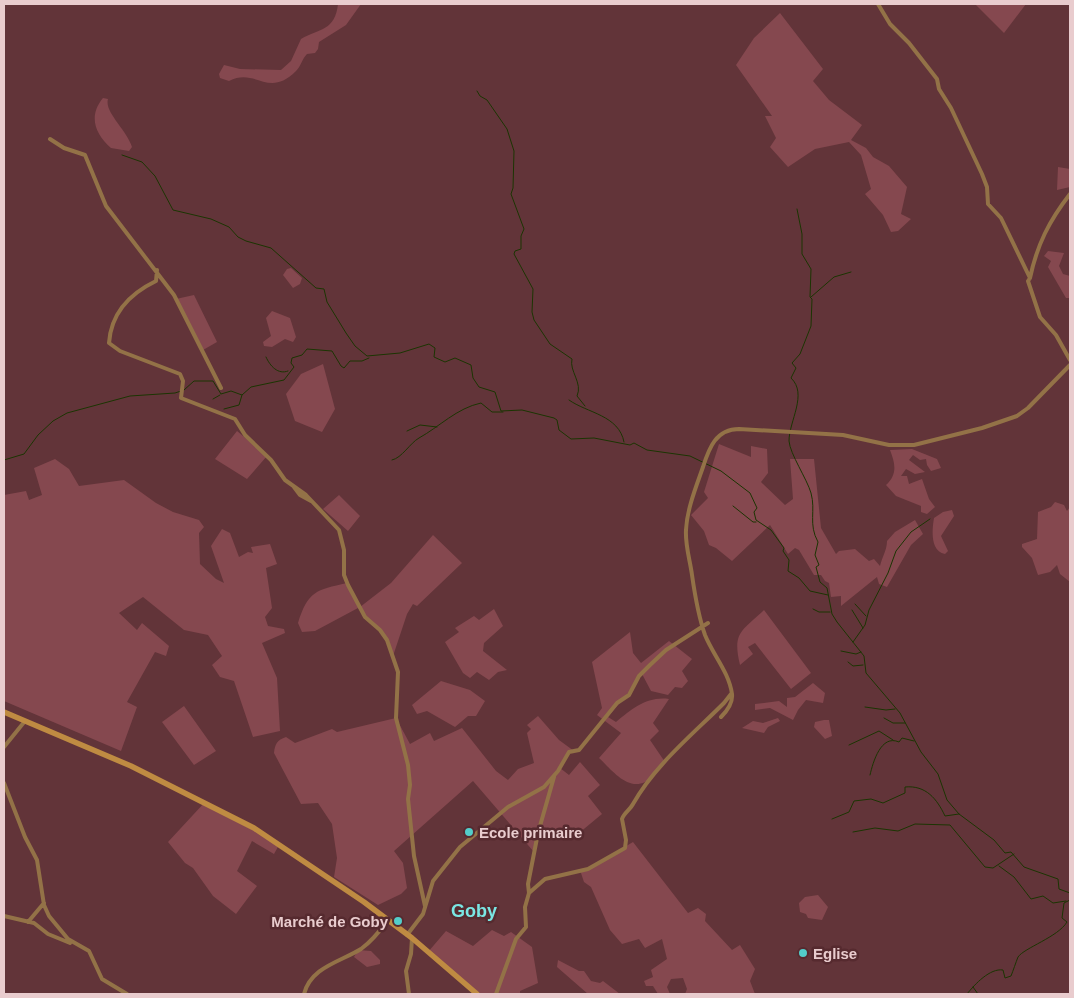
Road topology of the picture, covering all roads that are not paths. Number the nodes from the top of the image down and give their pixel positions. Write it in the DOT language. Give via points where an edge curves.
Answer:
graph roads {
  1 [pos="878,4"];
  2 [pos="50,139"];
  3 [pos="1070,194"];
  4 [pos="156,270"];
  5 [pos="1030,278"];
  6 [pos="1070,360"];
  7 [pos="1070,365"];
  8 [pos="221,388"];
  9 [pos="708,623"];
  10 [pos="703,628"];
  11 [pos="731,689"];
  12 [pos="4,712"];
  13 [pos="721,717"];
  14 [pos="25,721"];
  15 [pos="4,747"];
  16 [pos="558,771"];
  17 [pos="4,783"];
  18 [pos="530,893"];
  19 [pos="44,903"];
  20 [pos="425,906"];
  21 [pos="4,916"];
  22 [pos="388,920"];
  23 [pos="28,922"];
  24 [pos="409,936"];
  25 [pos="74,944"];
  26 [pos="127,994"];
  27 [pos="304,994"];
  28 [pos="409,994"];
  29 [pos="477,994"];
  30 [pos="496,994"];
  1 -- 5 [label="street" via="890,24 937,79 982,174 988,204 1001,218"];
  2 -- 4 [label="street" via="85,155 112,217"];
  3 -- 5 [label="street" via="1035,251"];
  4 -- 8 [label="street" via="174,295"];
  4 -- 20 [label="street" via="156,281 138,290 121,306 110,329 109,343 120,351 180,374 183,381 181,398 235,419 285,480 313,502 339,530 347,583 358,608 387,640 398,672 396,718 408,765 414,856"];
  5 -- 6 [label="street" via="1028,281 1040,317 1056,335"];
  7 -- 10 [label="street" via="1017,416 926,443 889,445 848,436 731,429 719,435 707,454 686,531 695,601"];
  9 -- 10 [label="street"];
  10 -- 11 [label="street"];
  10 -- 16 [label="street" via="666,650 650,665 639,676 629,695 617,703 579,750 569,752"];
  11 -- 13 [label="street" via="730,704"];
  11 -- 18 [label="street" via="724,703 644,784 622,820 625,848 588,869 545,878"];
  12 -- 14 [label="main road"];
  14 -- 15 [label="street"];
  14 -- 22 [label="main road" via="131,766 254,828"];
  16 -- 18 [label="street" via="538,833 527,886"];
  16 -- 20 [label="street" via="544,787 508,807 460,847 433,882"];
  17 -- 19 [label="street" via="37,860"];
  18 -- 30 [label="street" via="525,907 525,929 516,939"];
  19 -- 23 [label="street"];
  19 -- 25 [label="street" via="52,920"];
  20 -- 24 [label="street"];
  21 -- 23 [label="street"];
  22 -- 24 [label="main road"];
  22 -- 27 [label="street" via="371,942 317,973 308,982"];
  23 -- 25 [label="street"];
  24 -- 28 [label="street" via="411,954 406,971"];
  24 -- 29 [label="main road"];
  25 -- 26 [label="street" via="89,951 102,979"];
}
